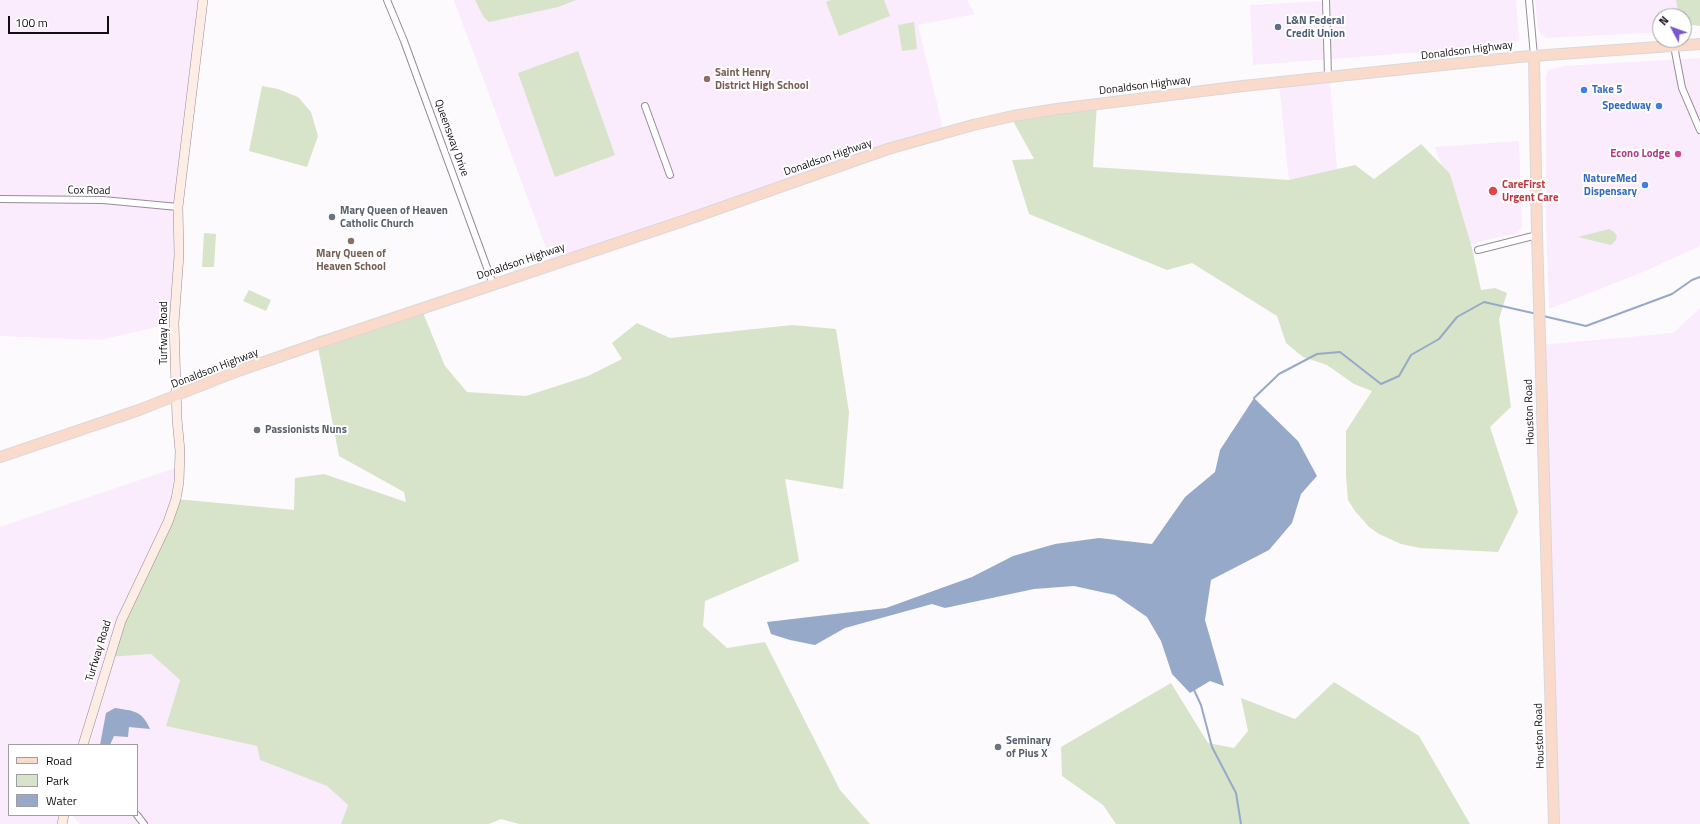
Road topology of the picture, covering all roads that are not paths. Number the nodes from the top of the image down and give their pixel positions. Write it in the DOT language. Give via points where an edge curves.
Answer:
graph roads {
  1 [pos="203,0"];
  2 [pos="387,0"];
  3 [pos="1326,0"];
  4 [pos="1528,0"];
  5 [pos="1652,48"];
  6 [pos="1674,48"];
  7 [pos="1534,56"];
  8 [pos="1328,77"];
  9 [pos="646,106"];
  10 [pos="1700,130"];
  11 [pos="670,175"];
  12 [pos="0,199"];
  13 [pos="178,207"];
  14 [pos="1537,235"];
  15 [pos="1478,250"];
  16 [pos="494,284"];
  17 [pos="177,396"];
  18 [pos="0,457"];
  19 [pos="83,744"];
  20 [pos="137,816"];
  21 [pos="144,824"];
  22 [pos="1554,824"];
  1 -- 13 [label="main road, Turfway Road"];
  2 -- 16 [label="street, Queensway Drive"];
  3 -- 8 [label="street"];
  4 -- 7 [label="street, Houston Road"];
  5 -- 7 [label="main road, Donaldson Highway"];
  6 -- 10 [label="street" via="1682,88"];
  7 -- 8 [label="main road, Donaldson Highway"];
  7 -- 14 [label="main road, Houston Road"];
  8 -- 16 [label="main road, Donaldson Highway" via="1013,116 888,149"];
  9 -- 11 [label="street"];
  12 -- 13 [label="street, Cox Road" via="103,200"];
  13 -- 17 [label="main road, Turfway Road" via="179,255 174,323"];
  14 -- 15 [label="street"];
  14 -- 22 [label="main road, Houston Road"];
  16 -- 17 [label="main road, Donaldson Highway" via="238,371"];
  17 -- 18 [label="main road, Donaldson Highway"];
  17 -- 19 [label="main road, Turfway Road" via="181,466 176,499 158,544 121,620"];
  20 -- 21 [label="street"];
}
